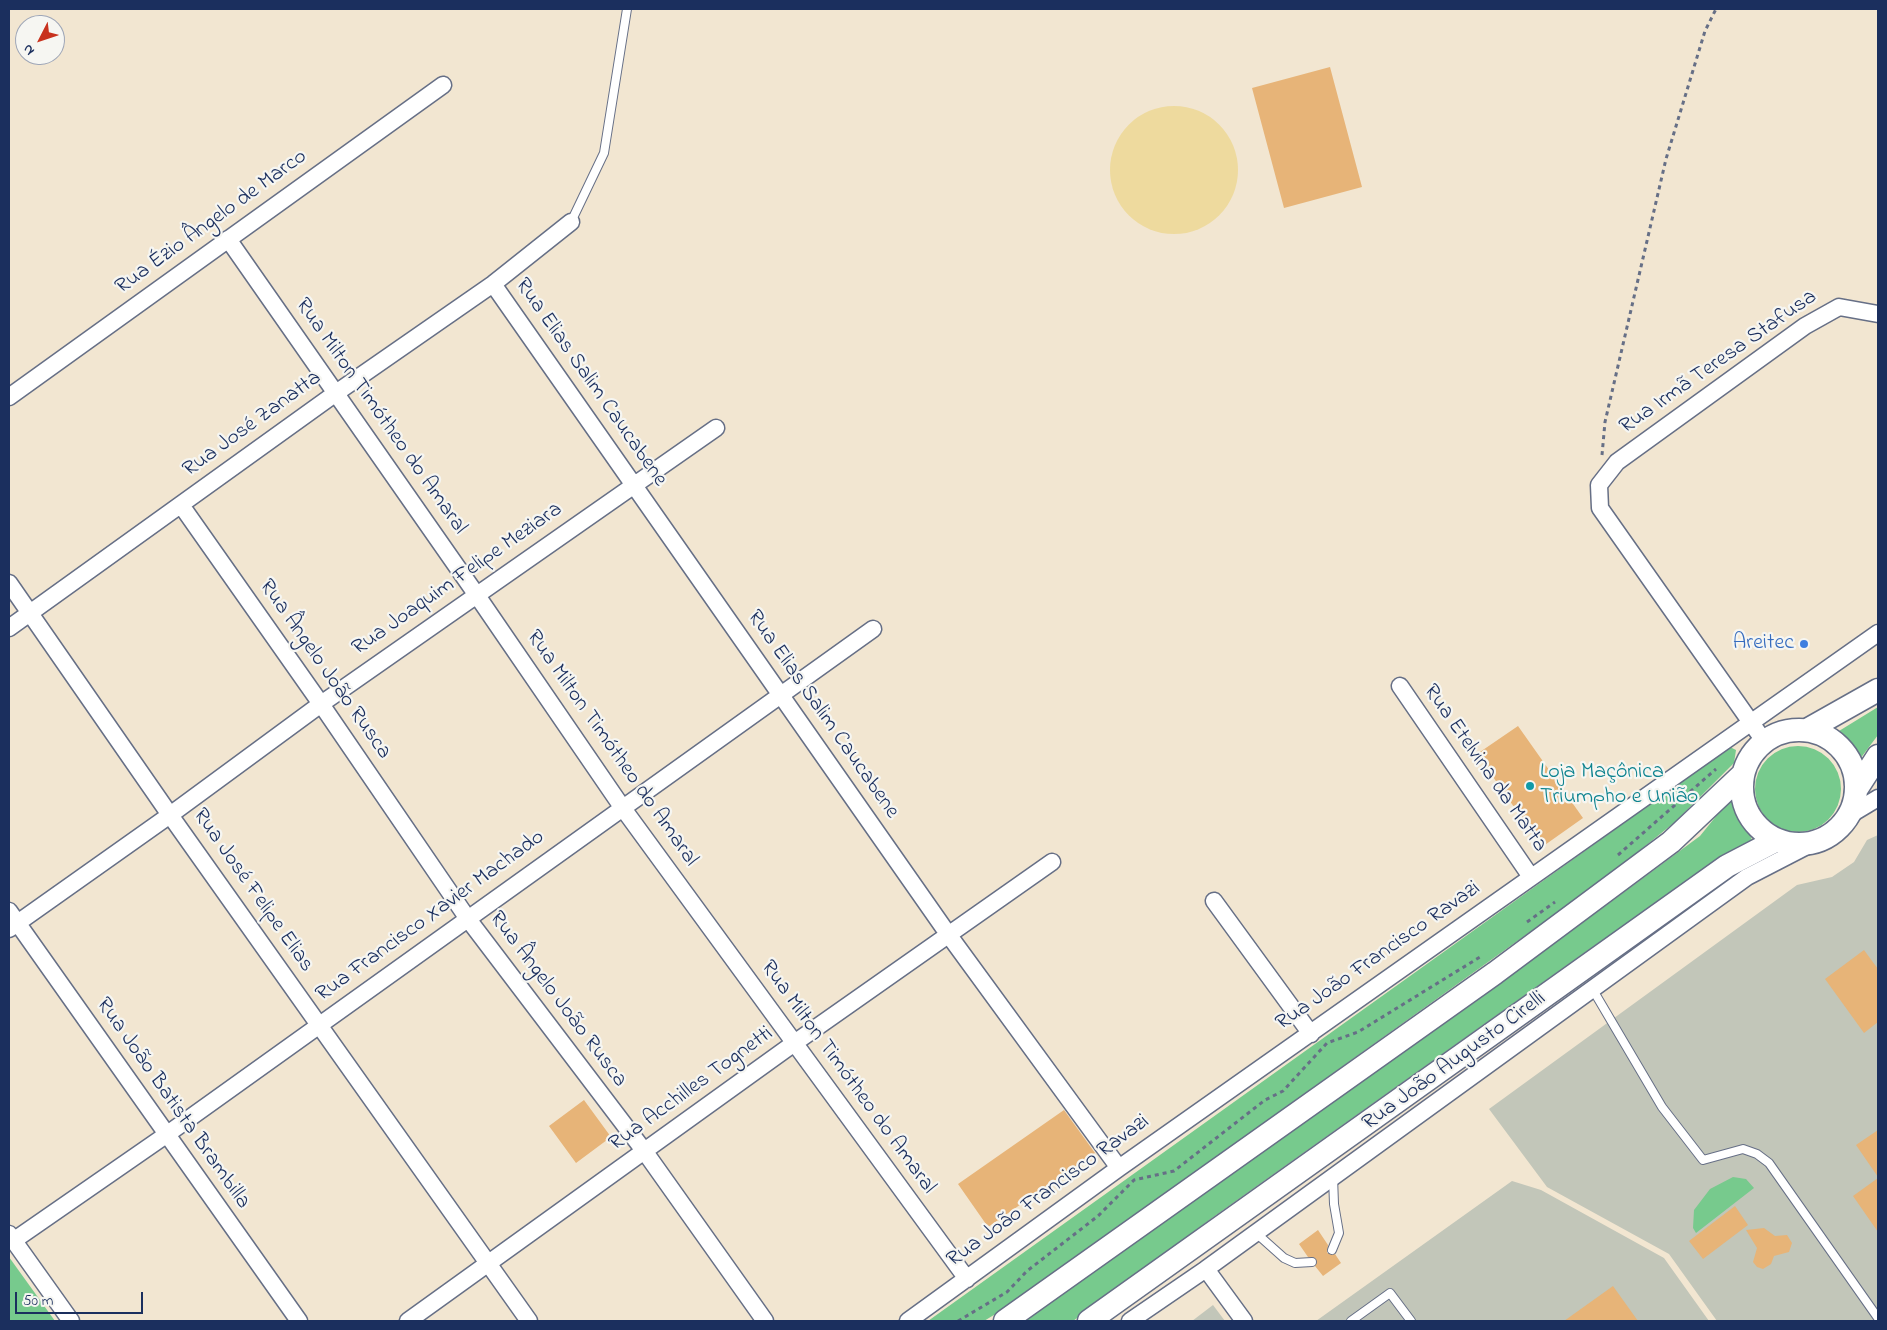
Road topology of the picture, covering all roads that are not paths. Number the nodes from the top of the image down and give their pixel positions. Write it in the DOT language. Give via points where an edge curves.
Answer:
graph roads {
  1 [pos="627,9"];
  2 [pos="443,85"];
  3 [pos="571,222"];
  4 [pos="228,239"];
  5 [pos="493,284"];
  6 [pos="1878,314"];
  7 [pos="336,393"];
  8 [pos="9,397"];
  9 [pos="716,428"];
  10 [pos="634,485"];
  11 [pos="181,505"];
  12 [pos="9,583"];
  13 [pos="476,594"];
  14 [pos="30,612"];
  15 [pos="9,628"];
  16 [pos="873,629"];
  17 [pos="1878,633"];
  18 [pos="1400,686"];
  19 [pos="1878,690"];
  20 [pos="780,694"];
  21 [pos="321,704"];
  22 [pos="1807,730"];
  23 [pos="1757,732"];
  24 [pos="1878,756"];
  25 [pos="1743,774"];
  26 [pos="1856,790"];
  27 [pos="1878,798"];
  28 [pos="622,808"];
  29 [pos="170,815"];
  30 [pos="1848,816"];
  31 [pos="1777,840"];
  32 [pos="1809,845"];
  33 [pos="1052,862"];
  34 [pos="1531,877"];
  35 [pos="1214,900"];
  36 [pos="468,919"];
  37 [pos="12,921"];
  38 [pos="948,934"];
  39 [pos="1593,990"];
  40 [pos="319,1025"];
  41 [pos="1311,1034"];
  42 [pos="793,1044"];
  43 [pos="166,1135"];
  44 [pos="645,1152"];
  45 [pos="1119,1168"];
  46 [pos="1333,1177"];
  47 [pos="1256,1233"];
  48 [pos="11,1238"];
  49 [pos="1332,1250"];
  50 [pos="488,1262"];
  51 [pos="1312,1262"];
  52 [pos="1206,1269"];
  53 [pos="967,1279"];
  54 [pos="1878,1318"];
  55 [pos="72,1321"];
  56 [pos="299,1321"];
  57 [pos="408,1321"];
  58 [pos="529,1321"];
  59 [pos="765,1321"];
  60 [pos="908,1321"];
  61 [pos="1006,1321"];
  62 [pos="1089,1321"];
  63 [pos="1130,1321"];
  64 [pos="1244,1321"];
  65 [pos="1351,1321"];
  66 [pos="1411,1321"];
  1 -- 3 [label="lane" via="604,153"];
  2 -- 4 [label="street, Rua Ézio Ângelo de Marco"];
  3 -- 5 [label="street, Rua José Zanatta"];
  4 -- 7 [label="street, Rua Milton Timótheo do Amaral"];
  4 -- 8 [label="street, Rua Ézio Ângelo de Marco"];
  5 -- 7 [label="street, Rua José Zanatta"];
  5 -- 10 [label="street, Rua Elias Salim Caucabene"];
  6 -- 23 [label="street, Rua Irmã Teresa Stafusa" via="1839,307 1805,326 1617,462 1599,485 1600,508"];
  7 -- 11 [label="street, Rua José Zanatta"];
  7 -- 13 [label="street, Rua Milton Timótheo do Amaral"];
  9 -- 10 [label="street, Rua Joaquim Felipe Meziara"];
  10 -- 13 [label="street, Rua Joaquim Felipe Meziara"];
  10 -- 20 [label="street, Rua Elias Salim Caucabene"];
  11 -- 14 [label="street, Rua José Zanatta"];
  11 -- 21 [label="street, Rua Ângelo João Rusca"];
  12 -- 14 [label="street, Rua José Felipe Elias"];
  13 -- 21 [label="street, Rua Joaquim Felipe Meziara"];
  13 -- 28 [label="street, Rua Milton Timótheo do Amaral"];
  14 -- 15 [label="street, Rua José Zanatta"];
  14 -- 29 [label="street, Rua José Felipe Elias"];
  16 -- 20 [label="street, Rua Francisco Xavier Machado"];
  17 -- 23 [label="street, Rua João Francisco Ravazi"];
  18 -- 34 [label="street, Rua Etelvina da Matta"];
  19 -- 22 [label="main road"];
  20 -- 28 [label="street, Rua Francisco Xavier Machado"];
  20 -- 38 [label="street, Rua Elias Salim Caucabene"];
  21 -- 29 [label="street, Rua Joaquim Felipe Meziara"];
  21 -- 36 [label="street, Rua Ângelo João Rusca"];
  22 -- 23 [label="main road"];
  22 -- 26 [label="main road" via="1823,735 1843,751 1854,773"];
  23 -- 25 [label="main road"];
  23 -- 34 [label="street, Rua João Francisco Ravazi"];
  24 -- 26 [label="main road"];
  25 -- 31 [label="main road" via="1742,794 1748,813 1760,829"];
  25 -- 61 [label="main road" via="1671,842 1495,973"];
  26 -- 30 [label="main road"];
  27 -- 30 [label="street"];
  28 -- 36 [label="street, Rua Francisco Xavier Machado"];
  28 -- 42 [label="street, Rua Milton Timótheo do Amaral"];
  29 -- 37 [label="street, Rua Joaquim Felipe Meziara"];
  29 -- 40 [label="street, Rua José Felipe Elias"];
  30 -- 32 [label="main road" via="1837,830"];
  31 -- 32 [label="main road"];
  31 -- 62 [label="main road" via="1726,866"];
  32 -- 39 [label="street, Rua João Augusto Cirelli" via="1747,878"];
  33 -- 38 [label="street, Rua Acchilles Tognetti"];
  34 -- 41 [label="street, Rua João Francisco Ravazi"];
  35 -- 41 [label="street"];
  36 -- 40 [label="street, Rua Francisco Xavier Machado"];
  36 -- 44 [label="street, Rua Ângelo João Rusca"];
  37 -- 43 [label="street, Rua João Batista Brambilla"];
  38 -- 42 [label="street, Rua Acchilles Tognetti"];
  38 -- 45 [label="street, Rua Elias Salim Caucabene"];
  39 -- 46 [label="street, Rua João Augusto Cirelli"];
  39 -- 54 [label="lane" via="1662,1107 1703,1160 1743,1149 1769,1163"];
  40 -- 43 [label="street, Rua Francisco Xavier Machado"];
  40 -- 50 [label="street, Rua José Felipe Elias"];
  41 -- 45 [label="street, Rua João Francisco Ravazi"];
  42 -- 44 [label="street, Rua Acchilles Tognetti"];
  42 -- 53 [label="street, Rua Milton Timótheo do Amaral"];
  43 -- 48 [label="street, Rua Francisco Xavier Machado"];
  43 -- 56 [label="street, Rua João Batista Brambilla"];
  44 -- 50 [label="street, Rua Acchilles Tognetti"];
  44 -- 59 [label="street, Rua Ângelo João Rusca"];
  45 -- 53 [label="street, Rua João Francisco Ravazi"];
  46 -- 47 [label="street, Rua João Augusto Cirelli"];
  46 -- 49 [label="lane" via="1339,1232"];
  47 -- 51 [label="lane" via="1284,1258"];
  47 -- 52 [label="street, Rua João Augusto Cirelli"];
  48 -- 55 [label="street"];
  50 -- 57 [label="street, Rua Acchilles Tognetti"];
  50 -- 58 [label="street, Rua José Felipe Elias"];
  52 -- 63 [label="street, Rua João Augusto Cirelli"];
  52 -- 64 [label="street"];
  53 -- 60 [label="street, Rua João Francisco Ravazi"];
  65 -- 66 [label="lane" via="1390,1293"];
}
